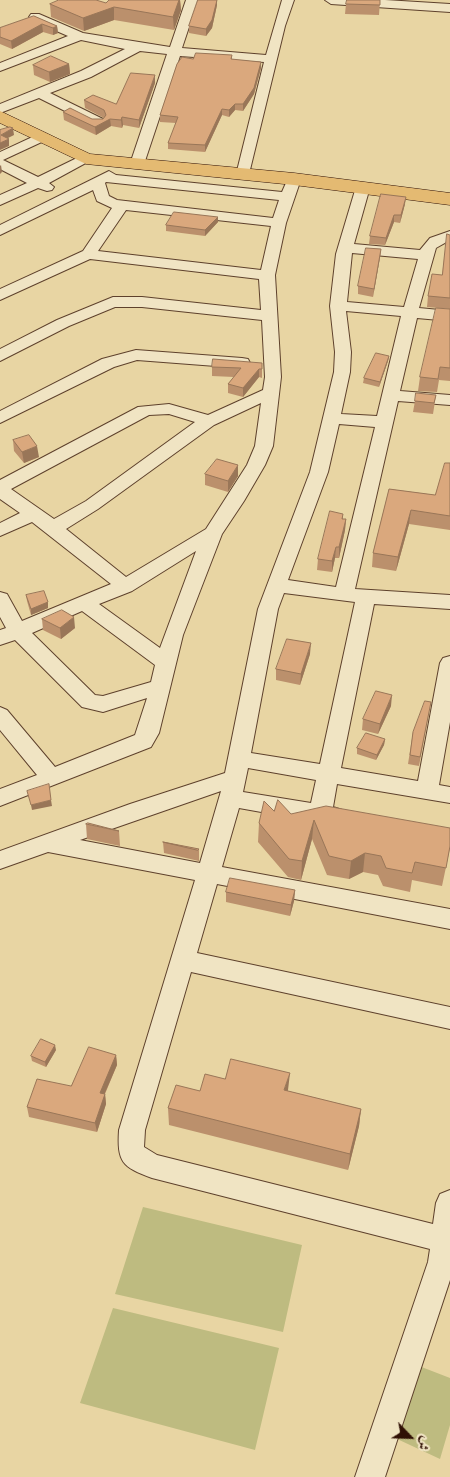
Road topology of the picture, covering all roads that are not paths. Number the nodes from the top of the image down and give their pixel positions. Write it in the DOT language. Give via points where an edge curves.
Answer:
graph roads {
  1 [pos="192,0"];
  2 [pos="288,0"];
  3 [pos="331,0"];
  4 [pos="383,2"];
  5 [pos="450,8"];
  6 [pos="53,10"];
  7 [pos="79,36"];
  8 [pos="138,47"];
  9 [pos="174,52"];
  10 [pos="271,59"];
  11 [pos="0,67"];
  12 [pos="40,93"];
  13 [pos="0,109"];
  14 [pos="0,116"];
  15 [pos="98,122"];
  16 [pos="17,124"];
  17 [pos="0,132"];
  18 [pos="42,137"];
  19 [pos="0,156"];
  20 [pos="86,159"];
  21 [pos="0,164"];
  22 [pos="132,164"];
  23 [pos="243,175"];
  24 [pos="294,179"];
  25 [pos="101,180"];
  26 [pos="38,183"];
  27 [pos="363,187"];
  28 [pos="288,197"];
  29 [pos="69,198"];
  30 [pos="450,199"];
  31 [pos="0,201"];
  32 [pos="122,205"];
  33 [pos="0,209"];
  34 [pos="21,220"];
  35 [pos="279,223"];
  36 [pos="0,231"];
  37 [pos="450,235"];
  38 [pos="346,248"];
  39 [pos="88,254"];
  40 [pos="427,255"];
  41 [pos="267,275"];
  42 [pos="0,295"];
  43 [pos="338,306"];
  44 [pos="410,312"];
  45 [pos="270,316"];
  46 [pos="450,316"];
  47 [pos="0,356"];
  48 [pos="272,366"];
  49 [pos="270,394"];
  50 [pos="390,395"];
  51 [pos="450,400"];
  52 [pos="0,418"];
  53 [pos="331,418"];
  54 [pos="208,421"];
  55 [pos="384,422"];
  56 [pos="0,489"];
  57 [pos="34,514"];
  58 [pos="53,528"];
  59 [pos="0,530"];
  60 [pos="213,533"];
  61 [pos="276,585"];
  62 [pos="125,586"];
  63 [pos="344,595"];
  64 [pos="366,597"];
  65 [pos="0,599"];
  66 [pos="450,602"];
  67 [pos="84,603"];
  68 [pos="9,634"];
  69 [pos="166,663"];
  70 [pos="450,663"];
  71 [pos="158,686"];
  72 [pos="448,691"];
  73 [pos="2,721"];
  74 [pos="330,775"];
  75 [pos="51,778"];
  76 [pos="236,778"];
  77 [pos="427,791"];
  78 [pos="450,795"];
  79 [pos="0,798"];
  80 [pos="320,814"];
  81 [pos="357,820"];
  82 [pos="47,842"];
  83 [pos="0,860"];
  84 [pos="210,873"];
  85 [pos="450,919"];
  86 [pos="182,960"];
  87 [pos="450,1018"];
  88 [pos="450,1203"];
  89 [pos="445,1240"];
  90 [pos="370,1477"];
  1 -- 9 [label="street"];
  2 -- 10 [label="street"];
  3 -- 4 [label="street"];
  4 -- 5 [label="street"];
  6 -- 7 [label="street" via="31,18"];
  7 -- 8 [label="street"];
  7 -- 11 [label="street"];
  8 -- 9 [label="street"];
  8 -- 12 [label="street" via="100,68"];
  9 -- 10 [label="street"];
  9 -- 22 [label="street"];
  10 -- 23 [label="street"];
  12 -- 13 [label="street"];
  12 -- 15 [label="street"];
  14 -- 16 [label="main road"];
  16 -- 17 [label="street"];
  16 -- 18 [label="main road"];
  18 -- 19 [label="street"];
  18 -- 20 [label="main road"];
  20 -- 22 [label="main road"];
  20 -- 26 [label="street"];
  21 -- 26 [label="street"];
  22 -- 23 [label="main road"];
  22 -- 25 [label="street"];
  23 -- 24 [label="main road"];
  24 -- 27 [label="main road"];
  24 -- 28 [label="street"];
  25 -- 28 [label="street"];
  25 -- 29 [label="street"];
  25 -- 32 [label="street" via="104,200"];
  26 -- 29 [label="street"];
  26 -- 31 [label="street"];
  27 -- 30 [label="main road"];
  27 -- 38 [label="street"];
  28 -- 35 [label="street"];
  29 -- 34 [label="street"];
  32 -- 35 [label="street"];
  32 -- 39 [label="street"];
  33 -- 34 [label="street"];
  34 -- 36 [label="street"];
  35 -- 41 [label="street"];
  37 -- 40 [label="street" via="431,243"];
  38 -- 40 [label="street"];
  38 -- 43 [label="street"];
  39 -- 41 [label="street"];
  39 -- 42 [label="street"];
  40 -- 44 [label="street"];
  41 -- 45 [label="street"];
  43 -- 44 [label="street"];
  43 -- 53 [label="street" via="342,372"];
  44 -- 46 [label="street"];
  44 -- 50 [label="street"];
  45 -- 47 [label="street" via="142,302 113,302 63,323"];
  45 -- 48 [label="street"];
  48 -- 49 [label="street"];
  48 -- 52 [label="street" via="126,356"];
  49 -- 54 [label="street"];
  49 -- 60 [label="street" via="264,446 256,465"];
  50 -- 51 [label="street"];
  50 -- 55 [label="street"];
  53 -- 55 [label="street"];
  53 -- 61 [label="street" via="319,472"];
  54 -- 56 [label="street" via="171,409 144,411"];
  54 -- 58 [label="street" via="92,505"];
  55 -- 63 [label="street"];
  56 -- 57 [label="street"];
  57 -- 58 [label="street"];
  57 -- 59 [label="street"];
  58 -- 62 [label="street"];
  60 -- 62 [label="street"];
  60 -- 69 [label="street" via="173,635"];
  61 -- 63 [label="street"];
  61 -- 76 [label="street" via="264,629"];
  62 -- 67 [label="street"];
  63 -- 64 [label="street"];
  64 -- 66 [label="street"];
  64 -- 74 [label="street"];
  65 -- 68 [label="street"];
  67 -- 68 [label="street"];
  67 -- 69 [label="street"];
  68 -- 71 [label="street" via="96,705"];
  69 -- 71 [label="street"];
  70 -- 72 [label="street"];
  71 -- 75 [label="street" via="148,733 143,740"];
  72 -- 77 [label="street"];
  73 -- 75 [label="street"];
  74 -- 76 [label="street"];
  74 -- 77 [label="street"];
  74 -- 80 [label="street"];
  75 -- 79 [label="street"];
  76 -- 80 [label="street"];
  76 -- 82 [label="street"];
  76 -- 84 [label="street"];
  77 -- 78 [label="street"];
  80 -- 81 [label="street"];
  82 -- 83 [label="street"];
  82 -- 84 [label="street"];
  84 -- 85 [label="street"];
  84 -- 86 [label="street"];
  86 -- 87 [label="street"];
  86 -- 89 [label="street" via="132,1130 130,1151 152,1166"];
  88 -- 89 [label="street"];
  89 -- 90 [label="street" via="442,1262"];
}
